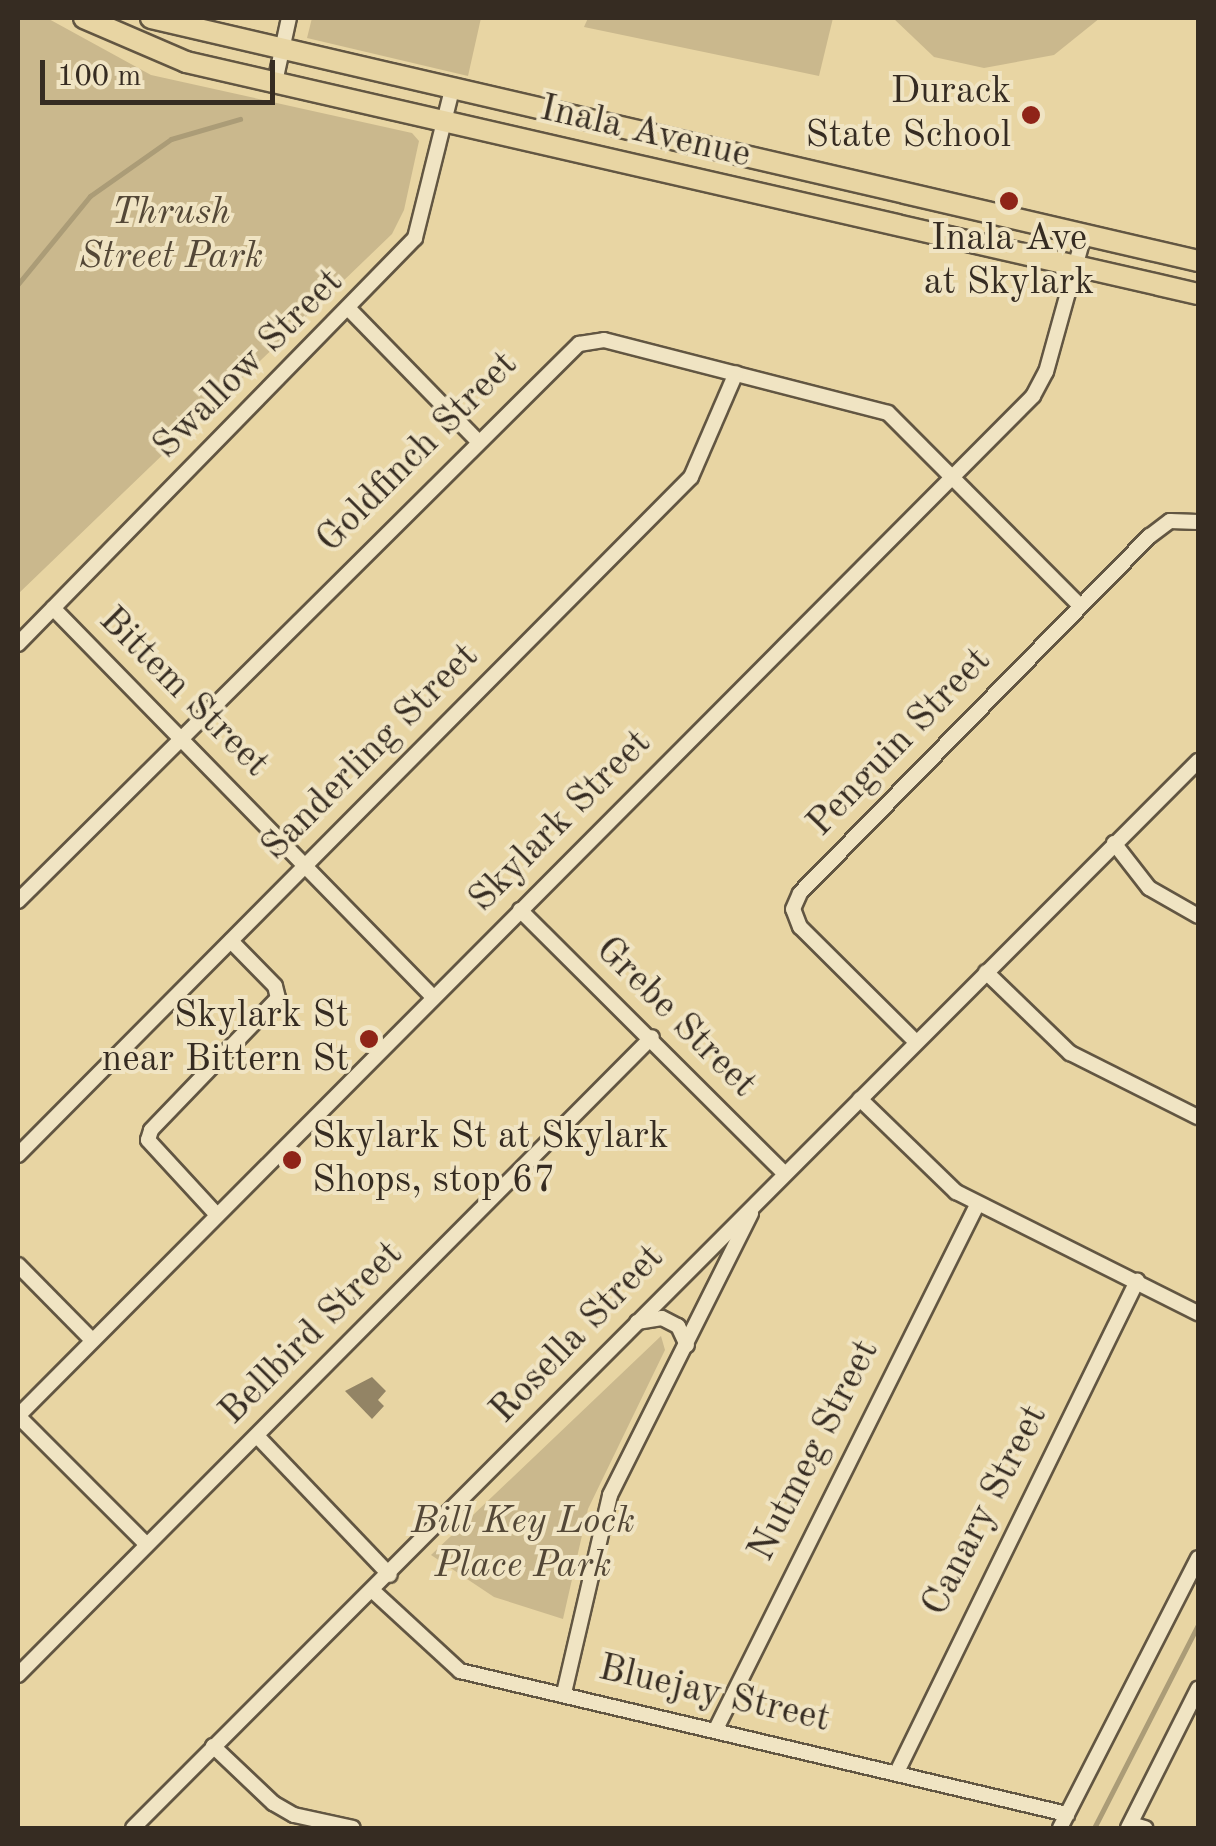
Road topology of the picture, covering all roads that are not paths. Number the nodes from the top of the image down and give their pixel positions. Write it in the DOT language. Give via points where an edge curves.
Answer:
graph roads {
  1 [pos="84,18"];
  2 [pos="151,18"];
  3 [pos="288,18"];
  4 [pos="282,51"];
  5 [pos="275,82"];
  6 [pos="452,90"];
  7 [pos="444,122"];
  8 [pos="1084,235"];
  9 [pos="1198,261"];
  10 [pos="1071,264"];
  11 [pos="1198,294"];
  12 [pos="350,310"];
  13 [pos="736,373"];
  14 [pos="477,440"];
  15 [pos="952,476"];
  16 [pos="1198,522"];
  17 [pos="1080,606"];
  18 [pos="54,608"];
  19 [pos="18,644"];
  20 [pos="181,736"];
  21 [pos="1198,761"];
  22 [pos="1114,843"];
  23 [pos="306,865"];
  24 [pos="18,902"];
  25 [pos="520,910"];
  26 [pos="1198,916"];
  27 [pos="230,941"];
  28 [pos="986,972"];
  29 [pos="433,997"];
  30 [pos="652,1038"];
  31 [pos="916,1042"];
  32 [pos="860,1100"];
  33 [pos="1198,1117"];
  34 [pos="18,1155"];
  35 [pos="784,1174"];
  36 [pos="757,1201"];
  37 [pos="976,1205"];
  38 [pos="217,1215"];
  39 [pos="18,1265"];
  40 [pos="1137,1281"];
  41 [pos="1198,1313"];
  42 [pos="635,1323"];
  43 [pos="91,1339"];
  44 [pos="687,1345"];
  45 [pos="18,1416"];
  46 [pos="257,1436"];
  47 [pos="147,1544"];
  48 [pos="1198,1558"];
  49 [pos="390,1574"];
  50 [pos="373,1591"];
  51 [pos="18,1676"];
  52 [pos="1198,1689"];
  53 [pos="564,1693"];
  54 [pos="716,1729"];
  55 [pos="213,1746"];
  56 [pos="897,1772"];
  57 [pos="1067,1814"];
  58 [pos="1135,1827"];
  59 [pos="133,1828"];
  60 [pos="352,1828"];
  61 [pos="1060,1828"];
  1 -- 5 [label="main road, Inala Avenue" via="163,55"];
  2 -- 4 [label="main road, Inala Avenue"];
  3 -- 4 [label="street"];
  4 -- 5 [label="street"];
  4 -- 6 [label="main road, Inala Avenue"];
  5 -- 7 [label="main road, Inala Avenue"];
  6 -- 7 [label="street, Swallow Street"];
  6 -- 8 [label="main road, Inala Avenue"];
  7 -- 10 [label="main road, Inala Avenue"];
  7 -- 12 [label="street, Swallow Street" via="415,238"];
  8 -- 9 [label="main road, Inala Avenue"];
  8 -- 10 [label="street, Skylark Street"];
  10 -- 11 [label="main road, Inala Avenue"];
  10 -- 15 [label="street, Skylark Street" via="1042,384"];
  12 -- 14 [label="street"];
  12 -- 18 [label="street, Swallow Street"];
  13 -- 14 [label="street, Goldfinch Street" via="604,340 579,344"];
  13 -- 15 [label="street, Goldfinch Street" via="888,414"];
  13 -- 23 [label="street, Sanderling Street" via="691,477"];
  14 -- 20 [label="street, Goldfinch Street"];
  15 -- 17 [label="street, Goldfinch Street"];
  15 -- 25 [label="street, Skylark Street"];
  16 -- 17 [label="street, Penguin Street" via="1170,521"];
  17 -- 31 [label="street, Penguin Street" via="817,875 793,909 800,927"];
  18 -- 19 [label="street, Swallow Street"];
  18 -- 20 [label="street, Bittem Street"];
  20 -- 23 [label="street, Bittem Street"];
  20 -- 24 [label="street, Goldfinch Street"];
  21 -- 22 [label="street, Rosella Street"];
  22 -- 26 [label="street" via="1149,888"];
  22 -- 28 [label="street, Rosella Street"];
  23 -- 27 [label="street, Sanderling Street"];
  23 -- 29 [label="street, Bittem Street"];
  25 -- 29 [label="street, Skylark Street"];
  25 -- 30 [label="street, Grebe Street"];
  27 -- 34 [label="street, Sanderling Street"];
  27 -- 38 [label="street" via="276,986 278,998 148,1140"];
  28 -- 31 [label="street, Rosella Street"];
  28 -- 33 [label="street" via="1060,1046"];
  29 -- 38 [label="street, Skylark Street"];
  30 -- 35 [label="street, Grebe Street"];
  30 -- 46 [label="street, Bellbird Street"];
  31 -- 32 [label="street, Rosella Street"];
  32 -- 35 [label="street, Rosella Street"];
  32 -- 37 [label="street"];
  35 -- 36 [label="street, Rosella Street"];
  36 -- 42 [label="street, Rosella Street"];
  36 -- 44 [label="street"];
  37 -- 40 [label="street"];
  37 -- 54 [label="street, Nutmeg Street"];
  38 -- 43 [label="street, Skylark Street"];
  39 -- 43 [label="street"];
  40 -- 41 [label="street"];
  40 -- 56 [label="street, Canary Street"];
  42 -- 44 [label="street" via="662,1318 678,1326"];
  42 -- 49 [label="street, Rosella Street"];
  43 -- 45 [label="street, Skylark Street"];
  44 -- 53 [label="street" via="610,1496"];
  45 -- 47 [label="street"];
  46 -- 47 [label="street, Bellbird Street"];
  46 -- 49 [label="street"];
  47 -- 51 [label="street, Bellbird Street"];
  48 -- 57 [label="street"];
  49 -- 50 [label="street, Rosella Street"];
  50 -- 53 [label="street, Bluejay Street" via="460,1670"];
  50 -- 55 [label="street, Rosella Street"];
  52 -- 58 [label="street"];
  53 -- 54 [label="street, Bluejay Street"];
  54 -- 56 [label="street, Bluejay Street"];
  55 -- 59 [label="street, Rosella Street"];
  55 -- 60 [label="street" via="273,1803 294,1815"];
  56 -- 57 [label="street, Bluejay Street"];
  57 -- 61 [label="street"];
}
